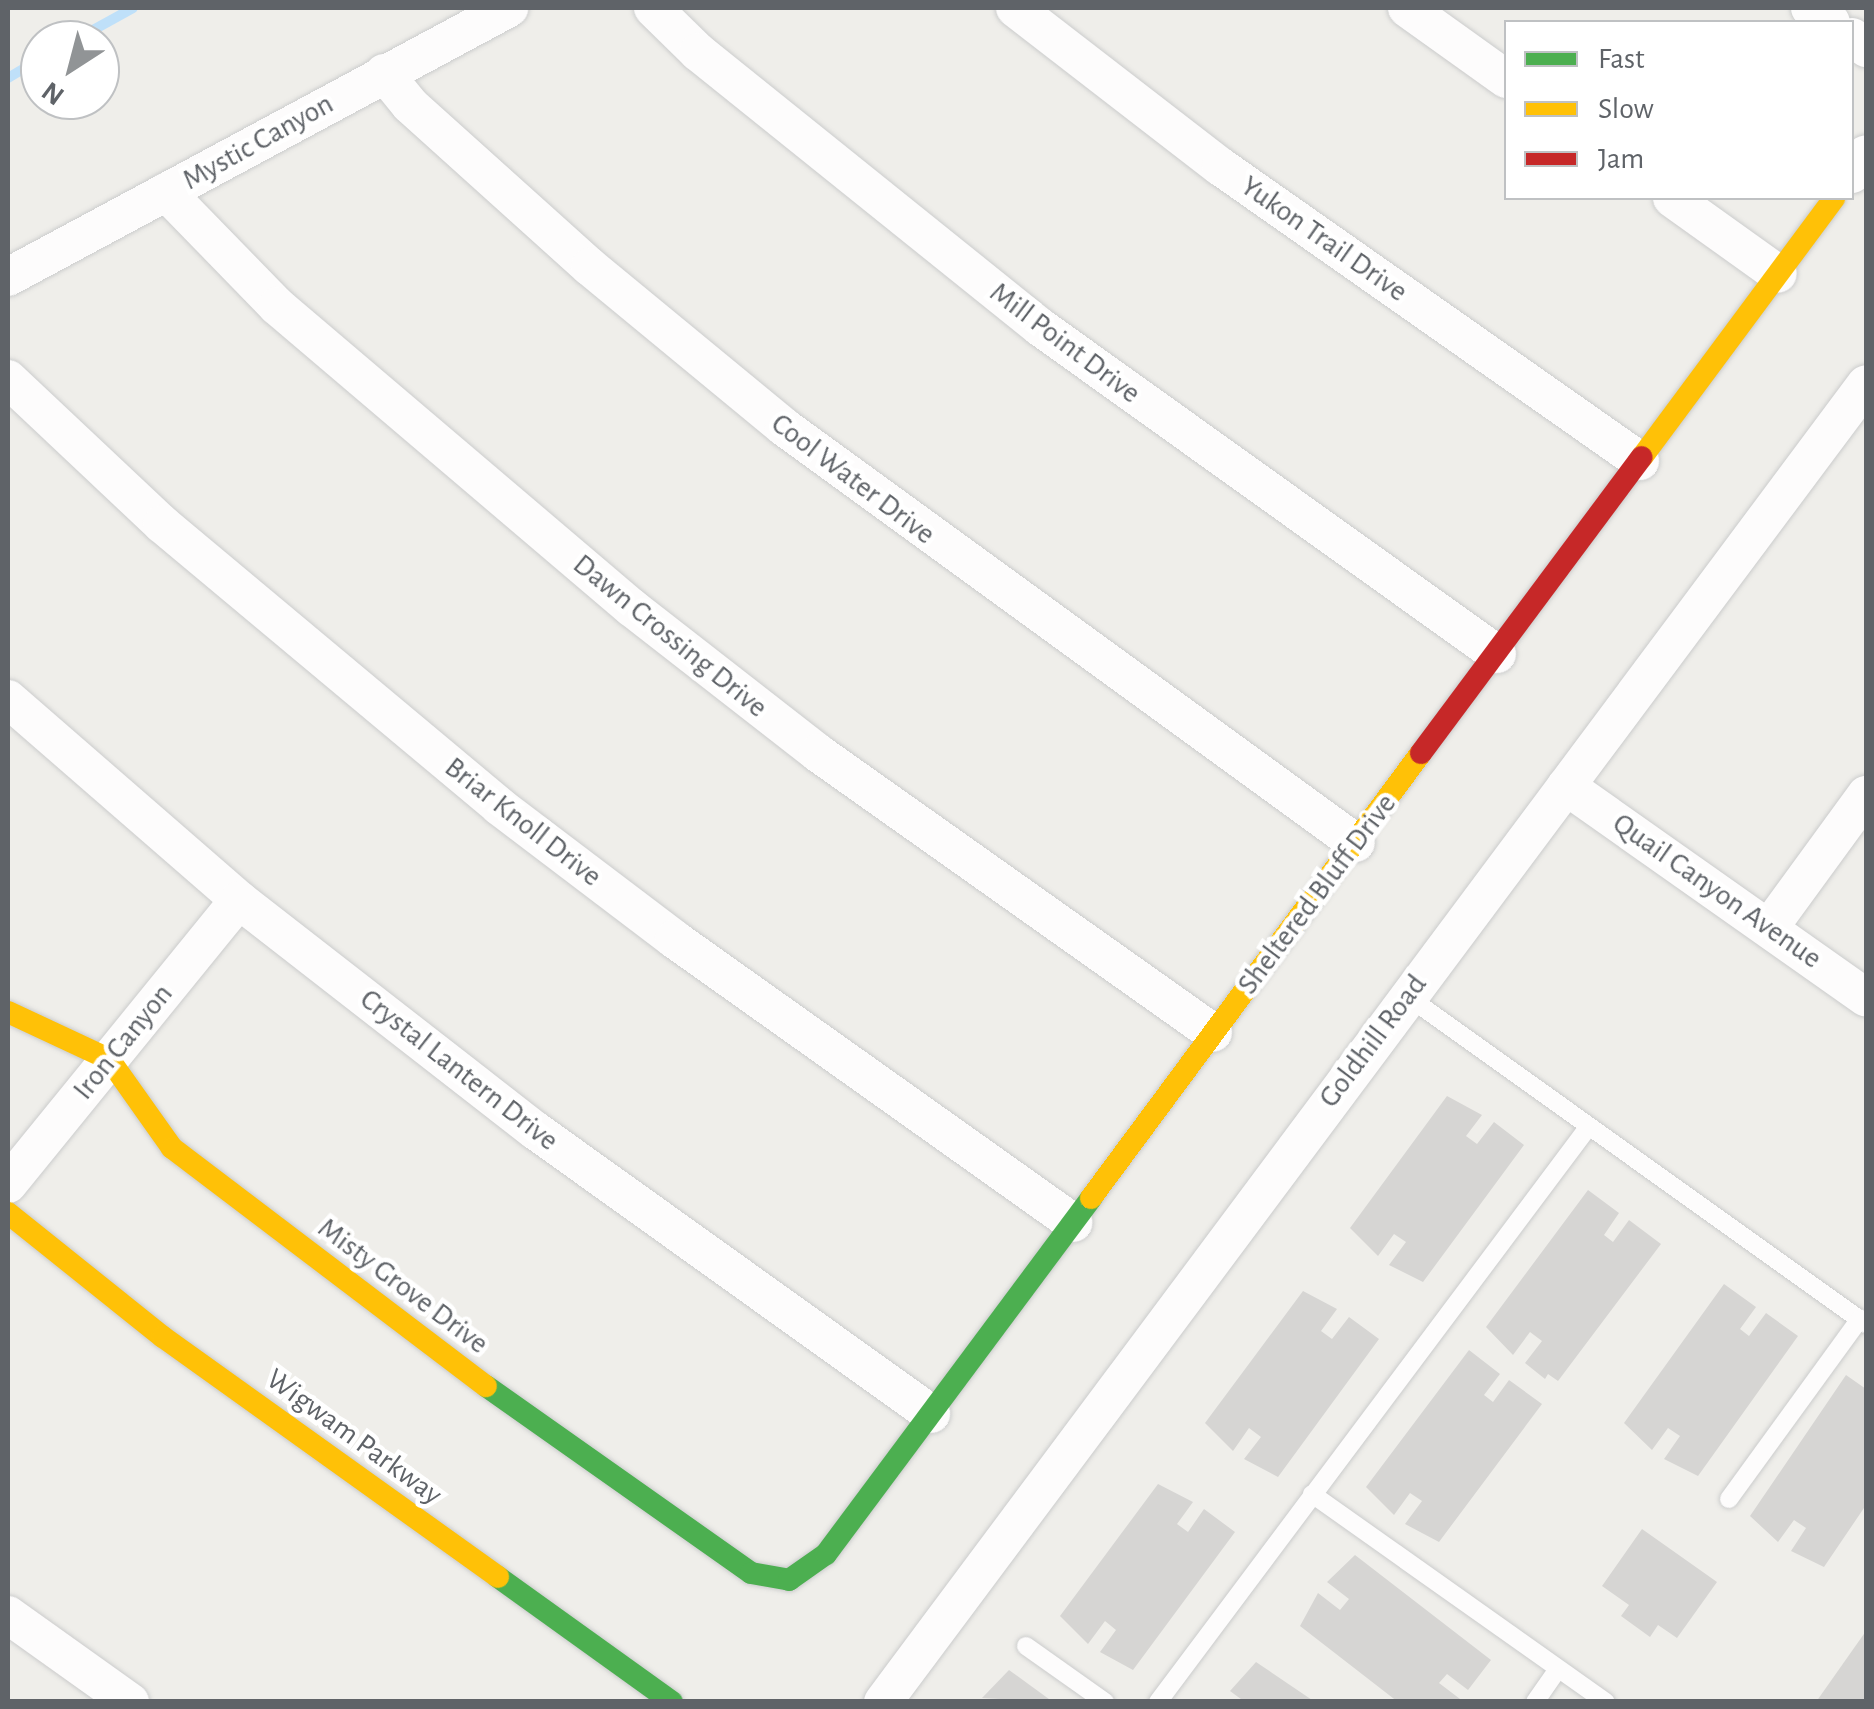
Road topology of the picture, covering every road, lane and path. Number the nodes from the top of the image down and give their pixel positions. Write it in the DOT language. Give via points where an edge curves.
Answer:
graph roads {
  1 [pos="509,8"];
  2 [pos="653,8"];
  3 [pos="1015,8"];
  4 [pos="1408,8"];
  5 [pos="384,73"];
  6 [pos="1504,77"];
  7 [pos="166,192"];
  8 [pos="1675,200"];
  9 [pos="1833,200"];
  10 [pos="1778,274"];
  11 [pos="8,278"];
  12 [pos="8,379"];
  13 [pos="1866,384"];
  14 [pos="1640,462"];
  15 [pos="1497,654"];
  16 [pos="8,700"];
  17 [pos="1566,786"];
  18 [pos="1866,795"];
  19 [pos="1356,844"];
  20 [pos="239,900"];
  21 [pos="1769,928"];
  22 [pos="1406,996"];
  23 [pos="1866,998"];
  24 [pos="8,1012"];
  25 [pos="1213,1033"];
  26 [pos="108,1059"];
  27 [pos="1589,1126"];
  28 [pos="8,1184"];
  29 [pos="8,1213"];
  30 [pos="1073,1222"];
  31 [pos="1863,1322"];
  32 [pos="931,1414"];
  33 [pos="1312,1494"];
  34 [pos="1729,1499"];
  35 [pos="789,1580"];
  36 [pos="8,1614"];
  37 [pos="1026,1646"];
  38 [pos="1558,1668"];
  39 [pos="1600,1700"];
  40 [pos="130,1702"];
  41 [pos="672,1702"];
  42 [pos="883,1702"];
  43 [pos="1105,1702"];
  44 [pos="1158,1702"];
  45 [pos="1534,1702"];
  1 -- 5 [label="street, Mystic Canyon"];
  2 -- 15 [label="street, Mill Point Drive" via="713,64 1040,327"];
  3 -- 14 [label="street, Yukon Trail Drive" via="1222,168"];
  4 -- 6 [label="street"];
  5 -- 7 [label="street, Mystic Canyon"];
  5 -- 19 [label="street, Cool Water Drive" via="410,105 590,267 784,427"];
  7 -- 11 [label="street, Mystic Canyon"];
  7 -- 25 [label="street, Dawn Crossing Drive" via="277,306 632,608 818,753"];
  8 -- 10 [label="street"];
  9 -- 10 [label="street, Sheltered Bluff Drive"];
  10 -- 14 [label="street, Sheltered Bluff Drive"];
  12 -- 30 [label="street, Briar Knoll Drive" via="162,524 499,806"];
  13 -- 17 [label="street, Goldhill Road"];
  14 -- 15 [label="street, Sheltered Bluff Drive"];
  15 -- 19 [label="street, Sheltered Bluff Drive"];
  16 -- 20 [label="street, Crystal Lantern Drive"];
  17 -- 21 [label="street, Quail Canyon Avenue"];
  17 -- 22 [label="street, Goldhill Road"];
  18 -- 21 [label="street"];
  19 -- 25 [label="street, Sheltered Bluff Drive"];
  20 -- 26 [label="street, Iron Canyon"];
  20 -- 32 [label="street, Crystal Lantern Drive" via="536,1131"];
  21 -- 23 [label="street, Quail Canyon Avenue"];
  22 -- 27 [label="lane"];
  22 -- 42 [label="street, Goldhill Road"];
  24 -- 26 [label="street, Misty Grove Drive"];
  25 -- 30 [label="street, Sheltered Bluff Drive"];
  26 -- 28 [label="street, Iron Canyon"];
  26 -- 35 [label="street, Misty Grove Drive" via="172,1148 405,1329 751,1572"];
  27 -- 31 [label="lane"];
  27 -- 33 [label="lane"];
  29 -- 41 [label="street, Wigwam Parkway" via="163,1337"];
  30 -- 32 [label="street, Sheltered Bluff Drive"];
  31 -- 34 [label="lane"];
  32 -- 35 [label="street, Sheltered Bluff Drive" via="826,1554"];
  33 -- 38 [label="lane"];
  33 -- 44 [label="lane"];
  36 -- 40 [label="street"];
  37 -- 43 [label="lane"];
  38 -- 39 [label="lane"];
  38 -- 45 [label="lane"];
}
